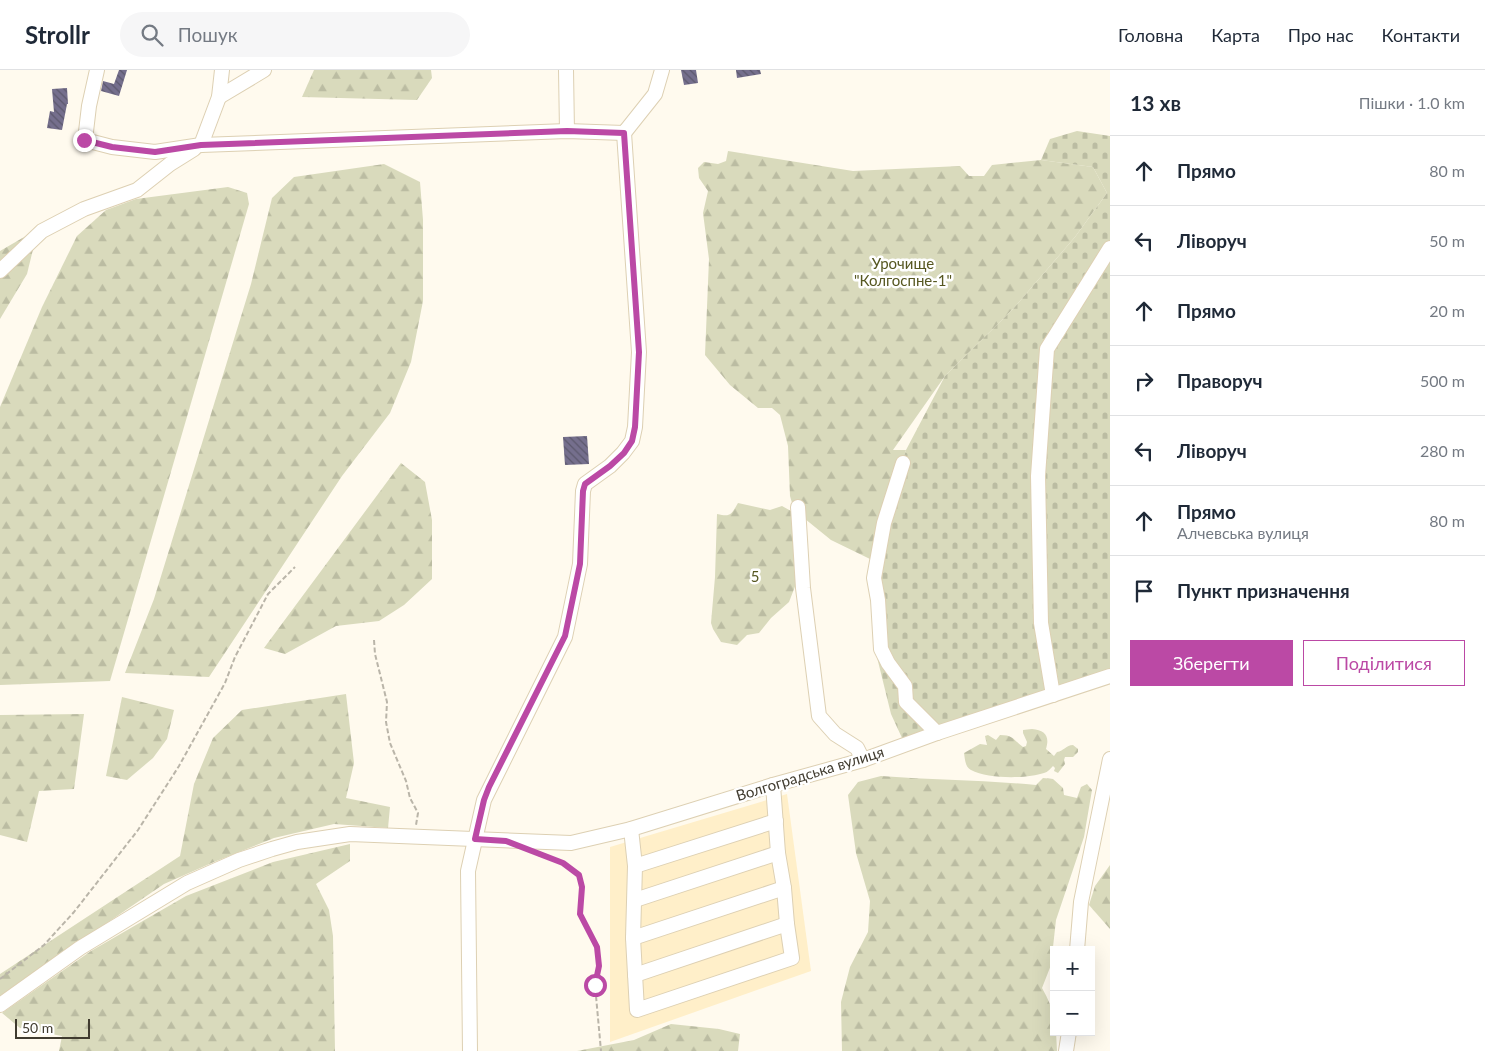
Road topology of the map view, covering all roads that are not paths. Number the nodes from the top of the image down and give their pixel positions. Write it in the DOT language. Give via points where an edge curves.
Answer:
graph roads {
  1 [pos="97,70"];
  2 [pos="222,70"];
  3 [pos="264,70"];
  4 [pos="566,70"];
  5 [pos="662,70"];
  6 [pos="219,97"];
  7 [pos="567,131"];
  8 [pos="624,133"];
  9 [pos="201,145"];
  10 [pos="1110,248"];
  11 [pos="0,270"];
  12 [pos="903,463"];
  13 [pos="798,507"];
  14 [pos="1110,676"];
  15 [pos="1053,695"];
  16 [pos="937,733"];
  17 [pos="1110,759"];
  18 [pos="863,760"];
  19 [pos="773,785"];
  20 [pos="776,821"];
  21 [pos="630,829"];
  22 [pos="475,839"];
  23 [pos="778,853"];
  24 [pos="635,866"];
  25 [pos="784,888"];
  26 [pos="635,900"];
  27 [pos="787,924"];
  28 [pos="633,938"];
  29 [pos="1077,946"];
  30 [pos="635,975"];
  31 [pos="0,1005"];
  32 [pos="1068,1036"];
  33 [pos="470,1051"];
  34 [pos="1066,1051"];
  1 -- 9 [label="street" via="84,140 155,152"];
  2 -- 6 [label="street"];
  3 -- 6 [label="street"];
  4 -- 7 [label="street"];
  5 -- 8 [label="street" via="655,94"];
  6 -- 9 [label="street"];
  7 -- 8 [label="street"];
  7 -- 9 [label="street"];
  8 -- 22 [label="street" via="639,352 635,427 632,441 624,453 585,484 580,564 565,636 489,787"];
  9 -- 11 [label="street" via="137,190 84,209 42,230"];
  10 -- 15 [label="street" via="1046,349 1038,486 1041,623"];
  12 -- 16 [label="street" via="884,523 874,578 881,649 905,686 906,702"];
  13 -- 18 [label="street" via="803,588 819,716 835,734 857,748"];
  14 -- 15 [label="street, Волгоградська вулиця"];
  15 -- 16 [label="street, Волгоградська вулиця"];
  16 -- 18 [label="street, Волгоградська вулиця"];
  17 -- 29 [label="street" via="1081,902"];
  18 -- 19 [label="street, Волгоградська вулиця"];
  19 -- 20 [label="street"];
  19 -- 21 [label="street, Волгоградська вулиця"];
  20 -- 23 [label="street"];
  20 -- 24 [label="street"];
  21 -- 22 [label="street, Волгоградська вулиця" via="571,843"];
  21 -- 24 [label="street"];
  22 -- 31 [label="street, Волгоградська вулиця" via="350,834 297,842 239,860 187,883 80,948"];
  22 -- 33 [label="street" via="468,871"];
  23 -- 25 [label="street"];
  23 -- 26 [label="street"];
  24 -- 26 [label="street"];
  25 -- 27 [label="street"];
  25 -- 28 [label="street"];
  26 -- 28 [label="street"];
  27 -- 30 [label="street"];
  27 -- 30 [label="street" via="792,958 637,1010"];
  28 -- 30 [label="street"];
  32 -- 34 [label="street"];
}
